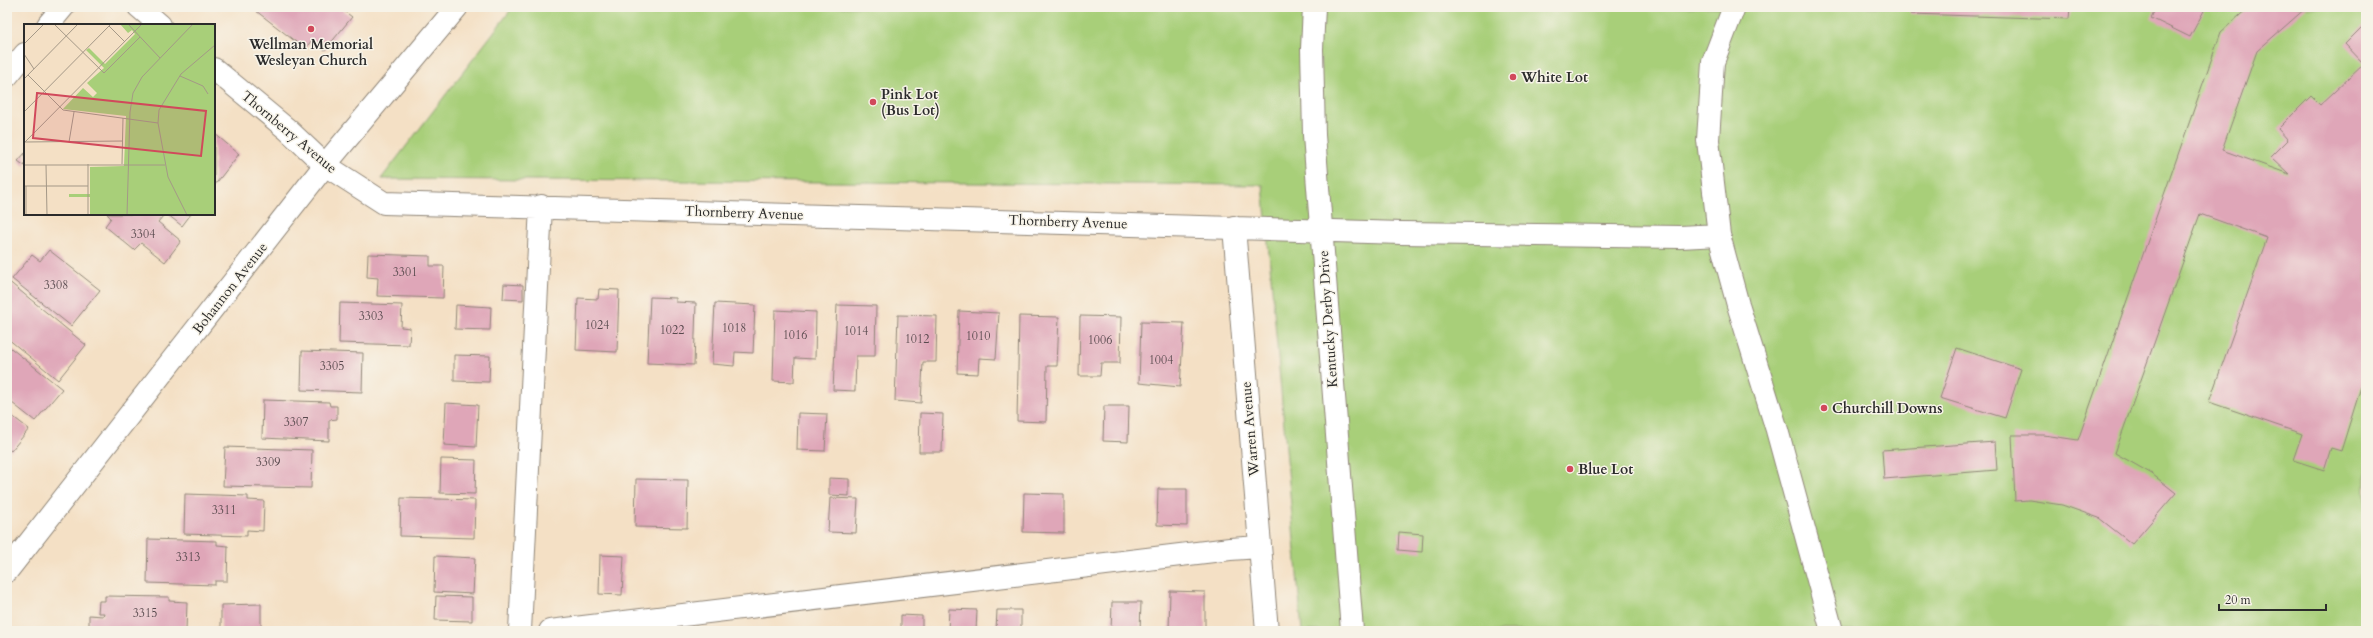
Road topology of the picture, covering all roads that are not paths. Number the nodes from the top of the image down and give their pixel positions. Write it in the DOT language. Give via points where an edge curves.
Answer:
graph roads {
  1 [pos="63,7"];
  2 [pos="139,7"];
  3 [pos="457,7"];
  4 [pos="1314,7"];
  5 [pos="1734,7"];
  6 [pos="49,24"];
  7 [pos="159,24"];
  8 [pos="24,55"];
  9 [pos="215,70"];
  10 [pos="7,76"];
  11 [pos="325,165"];
  12 [pos="541,206"];
  13 [pos="1234,227"];
  14 [pos="1321,230"];
  15 [pos="1719,235"];
  16 [pos="1260,547"];
  17 [pos="7,571"];
  18 [pos="520,631"];
  19 [pos="550,631"];
  20 [pos="1267,631"];
  21 [pos="1352,631"];
  22 [pos="1832,631"];
  1 -- 6 [label="street"];
  2 -- 7 [label="street"];
  3 -- 11 [label="street, Bohannon Avenue"];
  4 -- 14 [label="street, Kentucky Derby Drive" via="1314,135"];
  5 -- 15 [label="street" via="1713,62 1712,77 1708,140"];
  8 -- 10 [label="street"];
  9 -- 11 [label="street, Thornberry Avenue" via="288,130"];
  11 -- 12 [label="street, Thornberry Avenue" via="384,203"];
  11 -- 17 [label="street, Bohannon Avenue"];
  12 -- 13 [label="street, Thornberry Avenue"];
  12 -- 18 [label="street"];
  13 -- 14 [label="street, Thornberry Avenue"];
  13 -- 16 [label="street, Warren Avenue"];
  14 -- 15 [label="street, Thornberry Avenue" via="1554,236"];
  14 -- 21 [label="street, Kentucky Derby Drive"];
  15 -- 22 [label="street" via="1779,437"];
  16 -- 19 [label="street"];
  16 -- 20 [label="street, Warren Avenue"];
}
